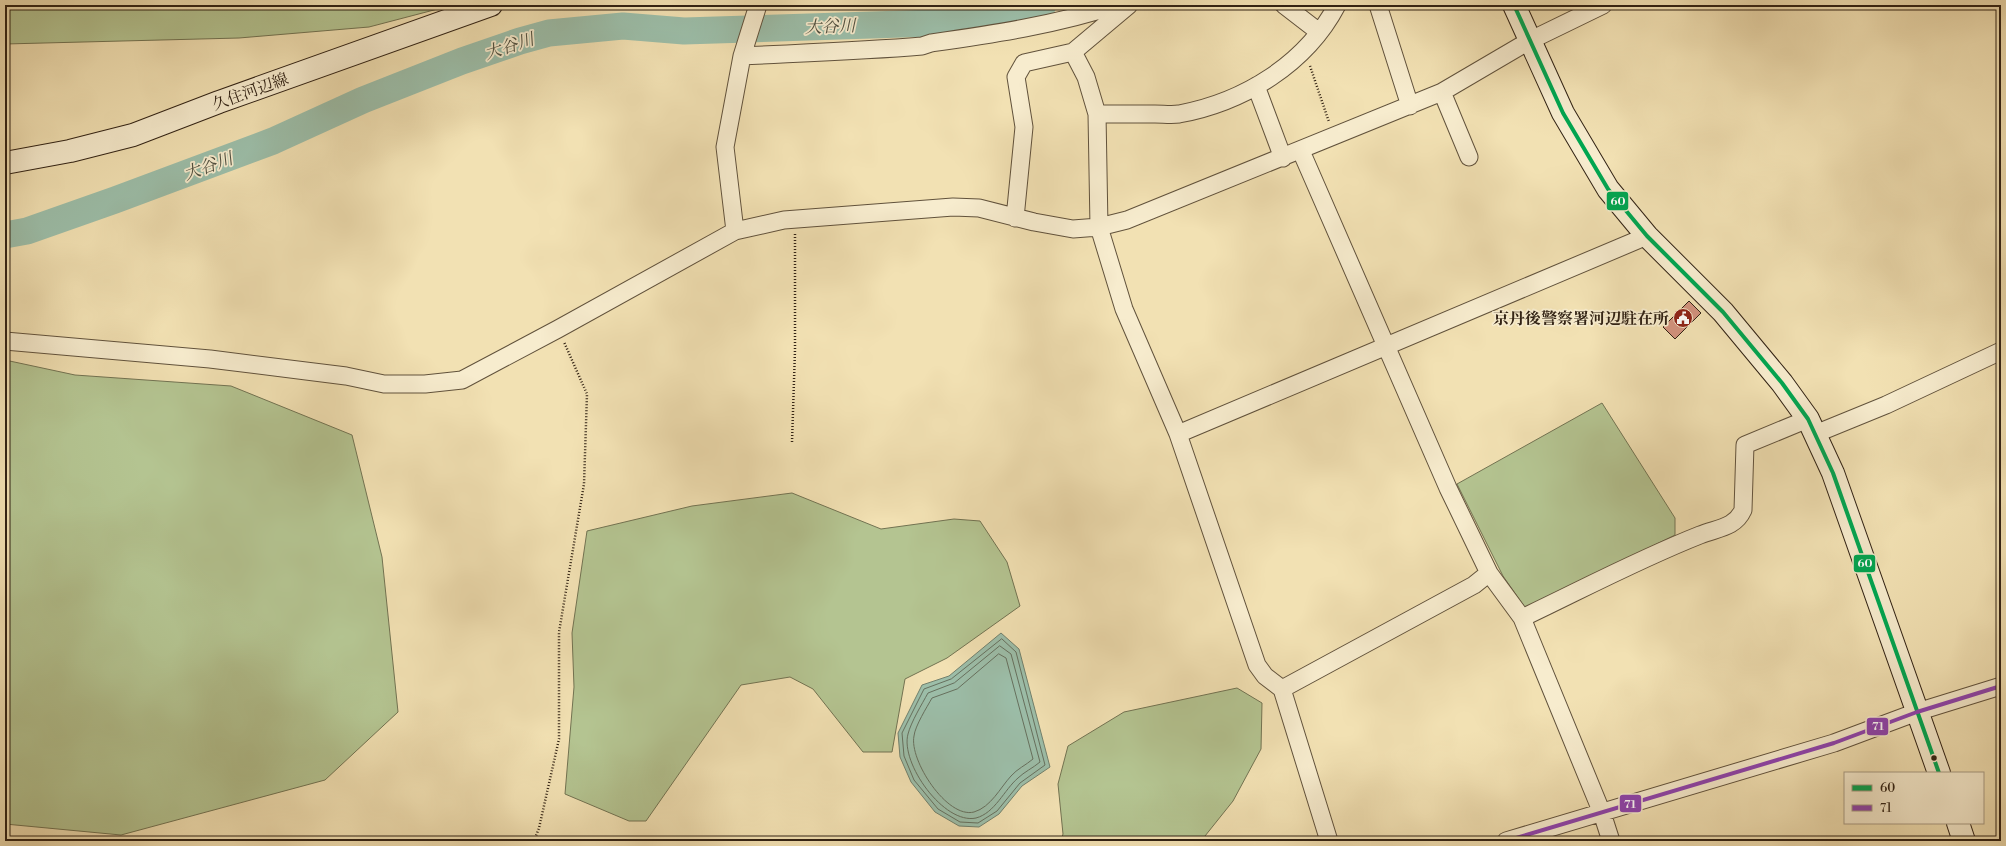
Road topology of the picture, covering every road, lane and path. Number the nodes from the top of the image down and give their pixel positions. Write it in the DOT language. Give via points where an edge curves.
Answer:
graph roads {
  1 [pos="491,5"];
  2 [pos="758,5"];
  3 [pos="1116,5"];
  4 [pos="1129,5"];
  5 [pos="1284,5"];
  6 [pos="1337,5"];
  7 [pos="1378,5"];
  8 [pos="1514,5"];
  9 [pos="1603,5"];
  10 [pos="1319,32"];
  11 [pos="1529,41"];
  12 [pos="1304,49"];
  13 [pos="1073,52"];
  14 [pos="742,56"];
  15 [pos="1256,86"];
  16 [pos="1442,92"];
  17 [pos="1410,106"];
  18 [pos="1097,114"];
  19 [pos="1334,137"];
  20 [pos="1301,151"];
  21 [pos="1469,157"];
  22 [pos="1283,158"];
  23 [pos="5,163"];
  24 [pos="1015,218"];
  25 [pos="794,219"];
  26 [pos="1099,227"];
  27 [pos="735,231"];
  28 [pos="1647,236"];
  29 [pos="558,329"];
  30 [pos="5,341"];
  31 [pos="1385,345"];
  32 [pos="2001,351"];
  33 [pos="1812,427"];
  34 [pos="1178,434"];
  35 [pos="792,442"];
  36 [pos="1489,573"];
  37 [pos="1522,618"];
  38 [pos="2001,686"];
  39 [pos="1282,689"];
  40 [pos="1917,712"];
  41 [pos="1940,772"];
  42 [pos="1602,813"];
  43 [pos="1958,824"];
  44 [pos="534,841"];
  45 [pos="1329,841"];
  46 [pos="1506,841"];
  47 [pos="1611,841"];
  48 [pos="1964,841"];
  1 -- 23 [label="main road, 久住河辺線" via="133,136"];
  2 -- 14 [label="street"];
  3 -- 14 [label="street" via="1091,14 922,46 852,52"];
  4 -- 13 [label="street"];
  5 -- 10 [label="street"];
  6 -- 10 [label="street"];
  7 -- 17 [label="street"];
  8 -- 11 [label="main road"];
  9 -- 11 [label="street"];
  10 -- 12 [label="street"];
  11 -- 16 [label="street"];
  11 -- 28 [label="main road" via="1563,113 1608,189"];
  12 -- 15 [label="street" via="1267,81"];
  12 -- 19 [label="path"];
  13 -- 18 [label="street" via="1086,77"];
  13 -- 24 [label="street" via="1024,63 1016,77 1024,127"];
  14 -- 27 [label="street" via="725,148"];
  15 -- 18 [label="street" via="1225,101 1178,114"];
  15 -- 22 [label="street"];
  16 -- 17 [label="street"];
  16 -- 21 [label="street"];
  17 -- 19 [label="street"];
  18 -- 26 [label="street"];
  19 -- 20 [label="street"];
  20 -- 22 [label="street"];
  20 -- 31 [label="street"];
  22 -- 26 [label="street" via="1127,220"];
  24 -- 25 [label="street" via="979,208 953,207"];
  24 -- 26 [label="street" via="1073,229"];
  25 -- 27 [label="street"];
  25 -- 35 [label="path" via="796,286"];
  26 -- 34 [label="street" via="1124,309"];
  27 -- 29 [label="street"];
  28 -- 31 [label="street"];
  28 -- 33 [label="main road" via="1723,312 1782,383"];
  29 -- 30 [label="street" via="462,380 425,384 384,384 346,376 210,359"];
  29 -- 44 [label="path" via="587,394 584,484 558,632 559,739 540,828"];
  31 -- 34 [label="street"];
  31 -- 36 [label="street" via="1448,488"];
  32 -- 33 [label="street" via="1886,405"];
  33 -- 37 [label="street" via="1745,445 1743,510 1739,519 1635,564"];
  33 -- 40 [label="main road" via="1833,473"];
  34 -- 39 [label="street" via="1257,665 1265,676"];
  36 -- 37 [label="street"];
  36 -- 39 [label="street" via="1474,585"];
  37 -- 42 [label="street"];
  38 -- 40 [label="street"];
  39 -- 45 [label="street"];
  40 -- 41 [label="main road"];
  40 -- 42 [label="street" via="1834,743"];
  42 -- 46 [label="street"];
  42 -- 47 [label="street"];
  43 -- 48 [label="main road"];
}
